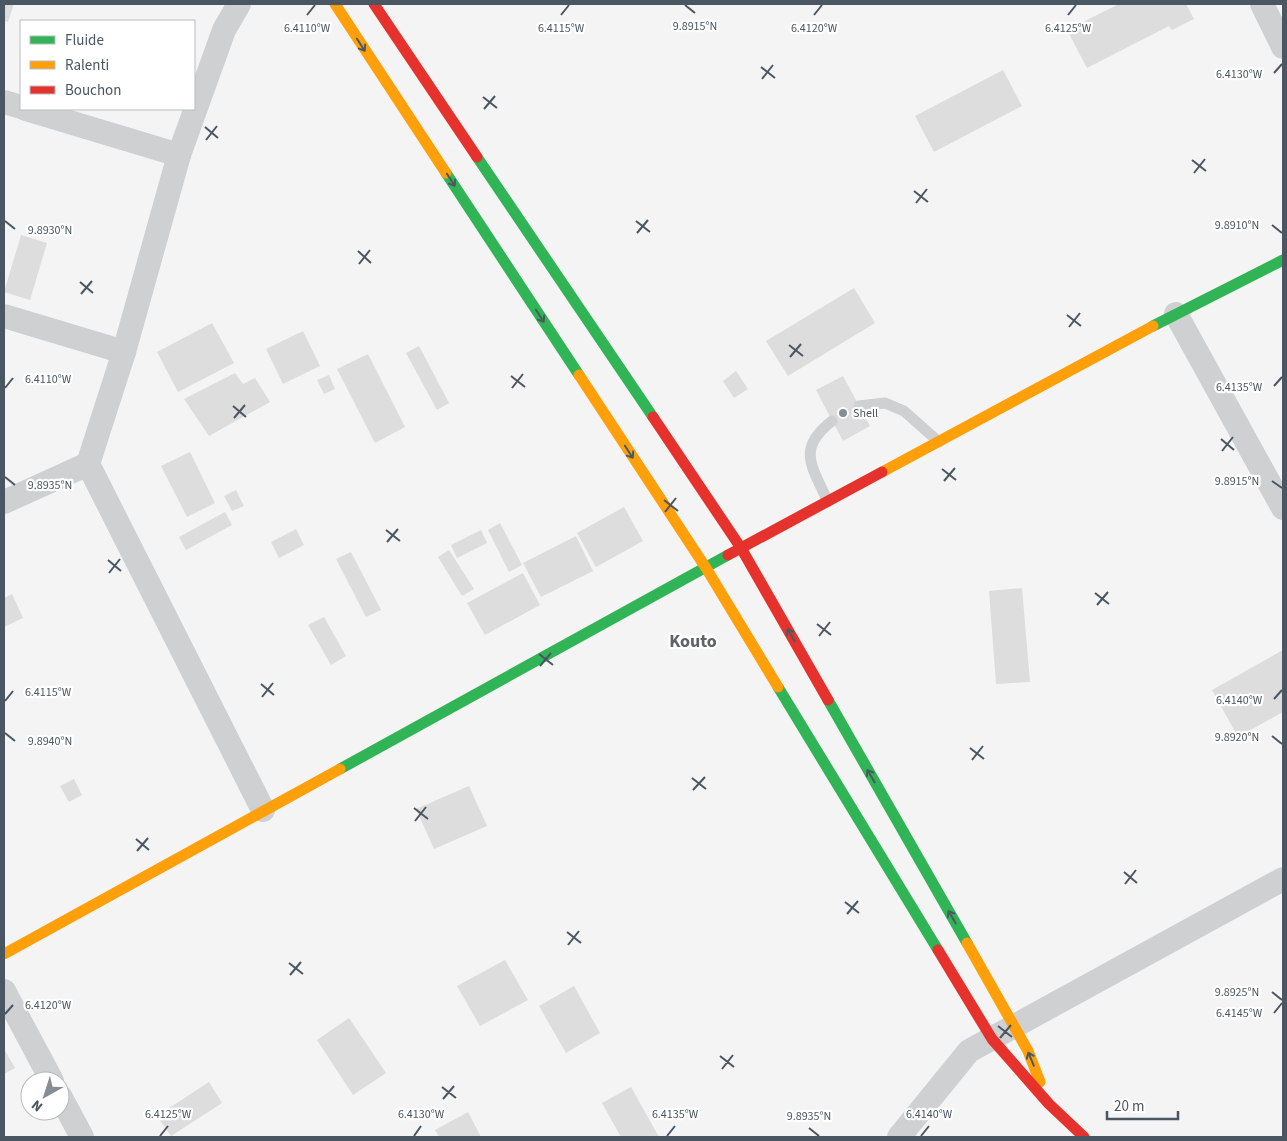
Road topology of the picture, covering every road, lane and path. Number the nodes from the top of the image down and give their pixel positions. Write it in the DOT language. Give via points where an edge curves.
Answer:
graph roads {
  1 [pos="228,4"];
  2 [pos="239,4"];
  3 [pos="335,4"];
  4 [pos="374,4"];
  5 [pos="1262,4"];
  6 [pos="224,30"];
  7 [pos="1283,47"];
  8 [pos="4,102"];
  9 [pos="20,107"];
  10 [pos="29,110"];
  11 [pos="179,156"];
  12 [pos="1283,260"];
  13 [pos="1176,314"];
  14 [pos="4,316"];
  15 [pos="124,352"];
  16 [pos="859,406"];
  17 [pos="832,421"];
  18 [pos="939,442"];
  19 [pos="88,464"];
  20 [pos="4,502"];
  21 [pos="828,502"];
  22 [pos="1283,508"];
  23 [pos="741,548"];
  24 [pos="706,568"];
  25 [pos="264,810"];
  26 [pos="1283,879"];
  27 [pos="4,954"];
  28 [pos="4,991"];
  29 [pos="1014,1027"];
  30 [pos="992,1038"];
  31 [pos="47,1071"];
  32 [pos="1050,1104"];
  33 [pos="70,1115"];
  34 [pos="82,1137"];
  35 [pos="899,1137"];
  36 [pos="1084,1137"];
  1 -- 6 [label="street"];
  2 -- 6 [label="street"];
  3 -- 24 [label="main road, one-way"];
  4 -- 23 [label="main road"];
  5 -- 7 [label="street"];
  6 -- 11 [label="street"];
  8 -- 9 [label="street"];
  10 -- 11 [label="street"];
  11 -- 15 [label="street"];
  12 -- 13 [label="main road"];
  13 -- 18 [label="main road"];
  13 -- 22 [label="street"];
  14 -- 15 [label="street"];
  15 -- 19 [label="street"];
  16 -- 18 [label="lane" via="884,403 904,410"];
  17 -- 21 [label="lane" via="818,432 810,445 811,464"];
  18 -- 21 [label="main road"];
  19 -- 20 [label="street"];
  19 -- 25 [label="street"];
  21 -- 23 [label="main road"];
  23 -- 24 [label="main road"];
  29 -- 23 [label="main road, one-way"];
  24 -- 25 [label="main road"];
  24 -- 30 [label="main road"];
  25 -- 27 [label="main road"];
  26 -- 29 [label="street"];
  28 -- 31 [label="street"];
  29 -- 30 [label="street"];
  32 -- 29 [label="main road, one-way" via="1028,1051"];
  30 -- 32 [label="main road"];
  30 -- 35 [label="street" via="969,1052"];
  32 -- 36 [label="main road"];
  33 -- 34 [label="street"];
}
